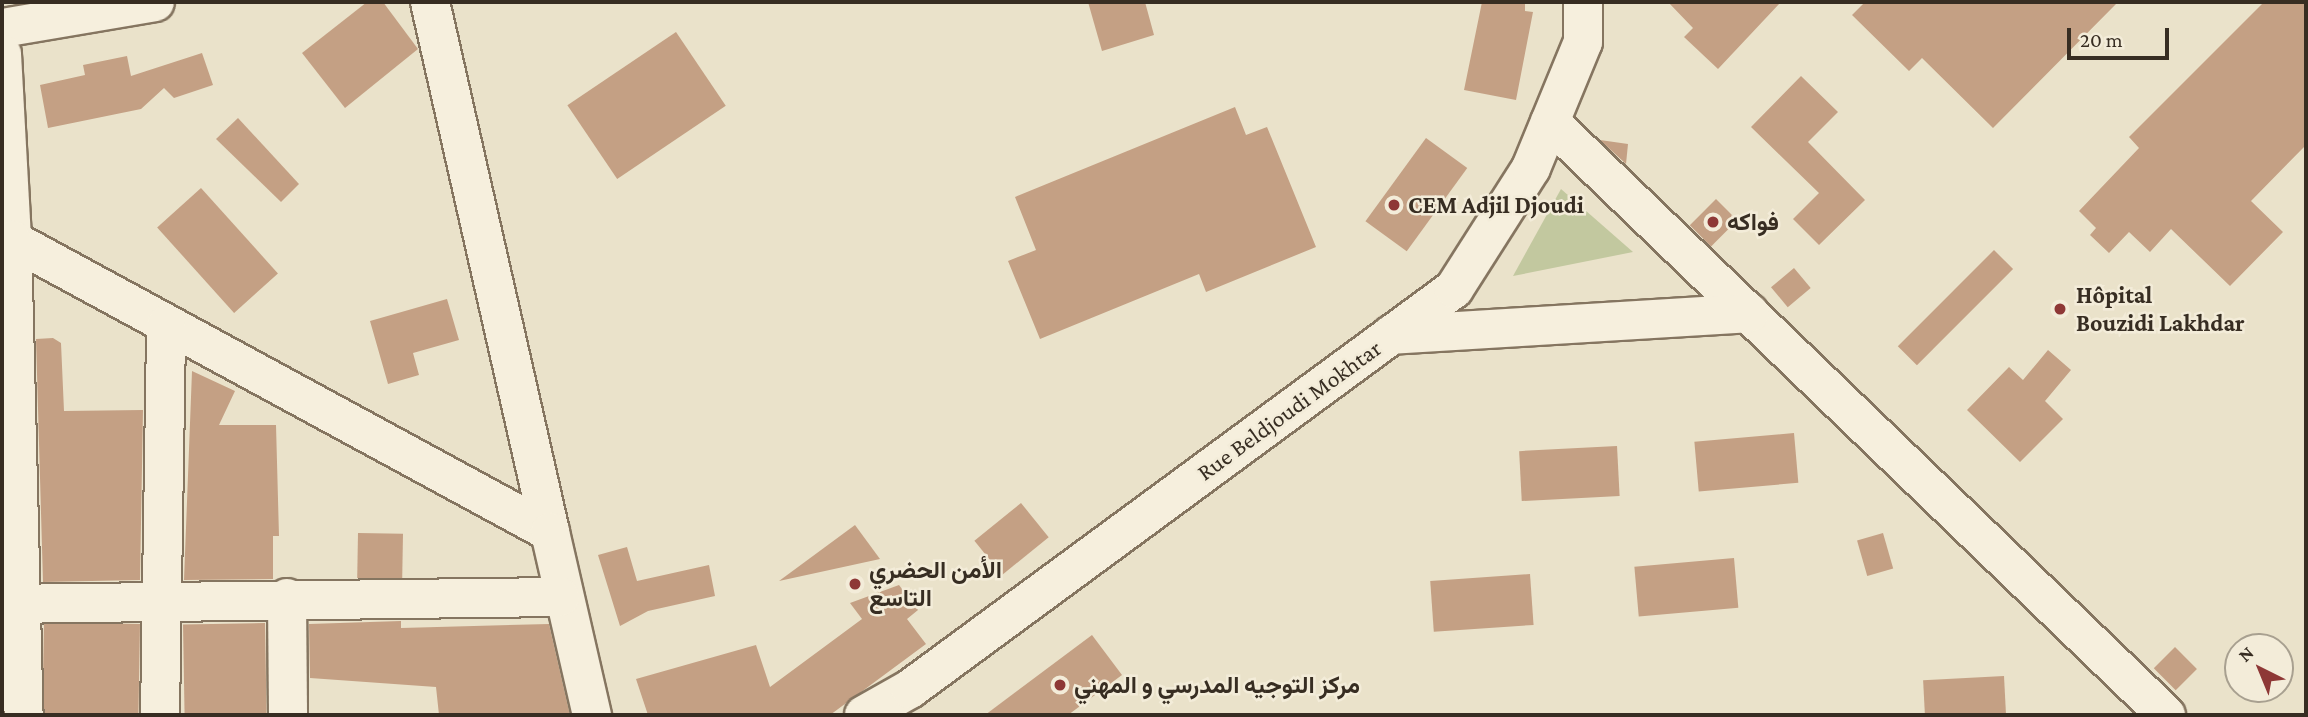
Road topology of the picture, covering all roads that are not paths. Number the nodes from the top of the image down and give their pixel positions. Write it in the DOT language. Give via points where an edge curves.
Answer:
graph roads {
  1 [pos="155,2"];
  2 [pos="430,2"];
  3 [pos="1583,2"];
  4 [pos="2,28"];
  5 [pos="2,54"];
  6 [pos="1550,122"];
  7 [pos="12,240"];
  8 [pos="1749,313"];
  9 [pos="166,325"];
  10 [pos="1391,335"];
  11 [pos="550,532"];
  12 [pos="560,597"];
  13 [pos="162,598"];
  14 [pos="287,598"];
  15 [pos="11,604"];
  16 [pos="24,715"];
  17 [pos="160,715"];
  18 [pos="288,715"];
  19 [pos="592,715"];
  20 [pos="864,715"];
  21 [pos="2166,715"];
  1 -- 4 [label="street"];
  2 -- 11 [label="street"];
  3 -- 6 [label="street, Rue Beldjoudi Mokhtar" via="1583,42"];
  5 -- 7 [label="street"];
  6 -- 8 [label="street"];
  6 -- 10 [label="street, Rue Beldjoudi Mokhtar" via="1531,168 1454,289"];
  7 -- 9 [label="street"];
  7 -- 15 [label="street"];
  8 -- 10 [label="street"];
  8 -- 21 [label="street"];
  9 -- 11 [label="street"];
  9 -- 13 [label="street"];
  10 -- 20 [label="street, Rue Beldjoudi Mokhtar" via="910,690"];
  11 -- 12 [label="street"];
  12 -- 14 [label="street"];
  12 -- 19 [label="street"];
  13 -- 14 [label="street"];
  13 -- 15 [label="street"];
  13 -- 17 [label="street"];
  14 -- 18 [label="street"];
  15 -- 16 [label="street"];
}
